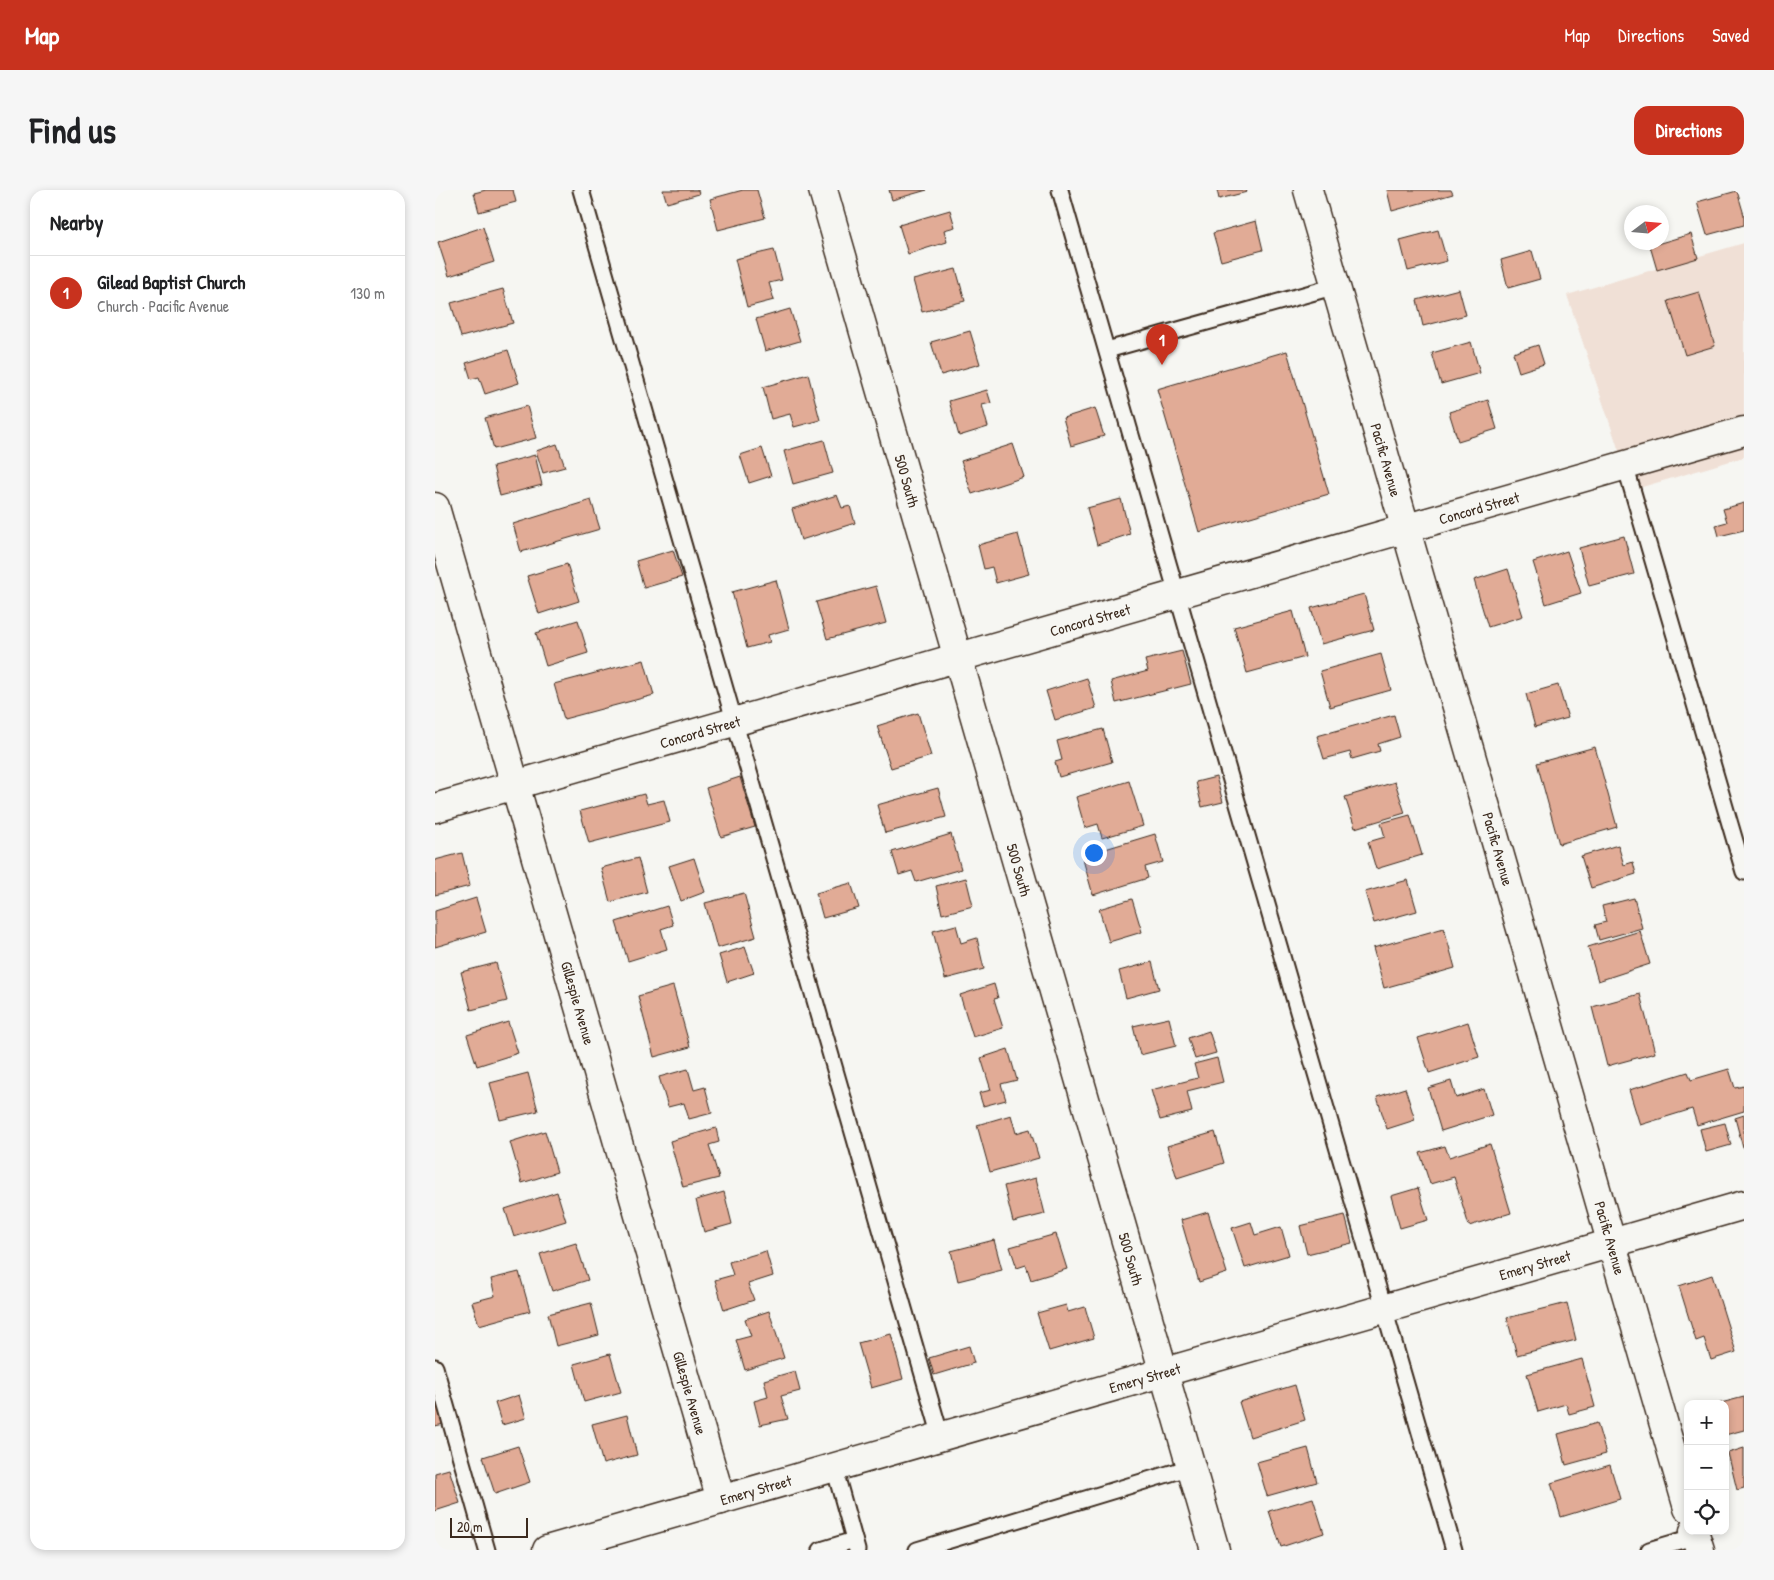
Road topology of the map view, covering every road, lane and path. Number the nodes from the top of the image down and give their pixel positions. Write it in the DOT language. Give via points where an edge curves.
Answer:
graph roads {
  1 [pos="581,190"];
  2 [pos="823,190"];
  3 [pos="1060,190"];
  4 [pos="1308,190"];
  5 [pos="1336,286"];
  6 [pos="1107,350"];
  7 [pos="1744,431"];
  8 [pos="1625,466"];
  9 [pos="435,506"];
  10 [pos="1406,529"];
  11 [pos="1177,595"];
  12 [pos="958,658"];
  13 [pos="733,722"];
  14 [pos="515,785"];
  15 [pos="435,808"];
  16 [pos="1744,872"];
  17 [pos="1744,1205"];
  18 [pos="1611,1243"];
  19 [pos="1383,1309"];
  20 [pos="435,1367"];
  21 [pos="1164,1372"];
  22 [pos="941,1436"];
  23 [pos="834,1467"];
  24 [pos="1191,1467"];
  25 [pos="1684,1494"];
  26 [pos="721,1500"];
  27 [pos="1697,1539"];
  28 [pos="855,1545"];
  29 [pos="562,1548"];
  30 [pos="487,1550"];
  31 [pos="821,1550"];
  32 [pos="917,1550"];
  33 [pos="1215,1550"];
  34 [pos="1454,1550"];
  35 [pos="1649,1550"];
  1 -- 13 [label="lane"];
  2 -- 12 [label="street, 500 South"];
  3 -- 6 [label="lane"];
  4 -- 5 [label="street, Pacific Avenue"];
  5 -- 6 [label="lane"];
  5 -- 10 [label="street, Pacific Avenue"];
  6 -- 11 [label="lane"];
  7 -- 8 [label="street, Concord Street"];
  8 -- 10 [label="street, Concord Street"];
  8 -- 16 [label="lane"];
  9 -- 14 [label="street, Gillespie Avenue"];
  10 -- 11 [label="street, Concord Street"];
  10 -- 18 [label="street, Pacific Avenue"];
  11 -- 12 [label="street, Concord Street"];
  11 -- 19 [label="lane"];
  12 -- 13 [label="street, Concord Street"];
  12 -- 21 [label="street, 500 South"];
  13 -- 14 [label="street, Concord Street"];
  13 -- 22 [label="lane"];
  14 -- 15 [label="street, Concord Street"];
  14 -- 26 [label="street, Gillespie Avenue"];
  17 -- 18 [label="street, Emery Street"];
  18 -- 19 [label="street, Emery Street"];
  18 -- 25 [label="street, Pacific Avenue"];
  19 -- 21 [label="street, Emery Street"];
  19 -- 34 [label="lane"];
  20 -- 30 [label="lane"];
  21 -- 22 [label="street, Emery Street"];
  21 -- 24 [label="street, 500 South"];
  22 -- 23 [label="street, Emery Street"];
  23 -- 26 [label="street, Emery Street"];
  23 -- 28 [label="lane"];
  24 -- 32 [label="lane"];
  24 -- 33 [label="street, 500 South"];
  26 -- 29 [label="street, Emery Street"];
  27 -- 35 [label="lane"];
  28 -- 31 [label="lane"];
}
